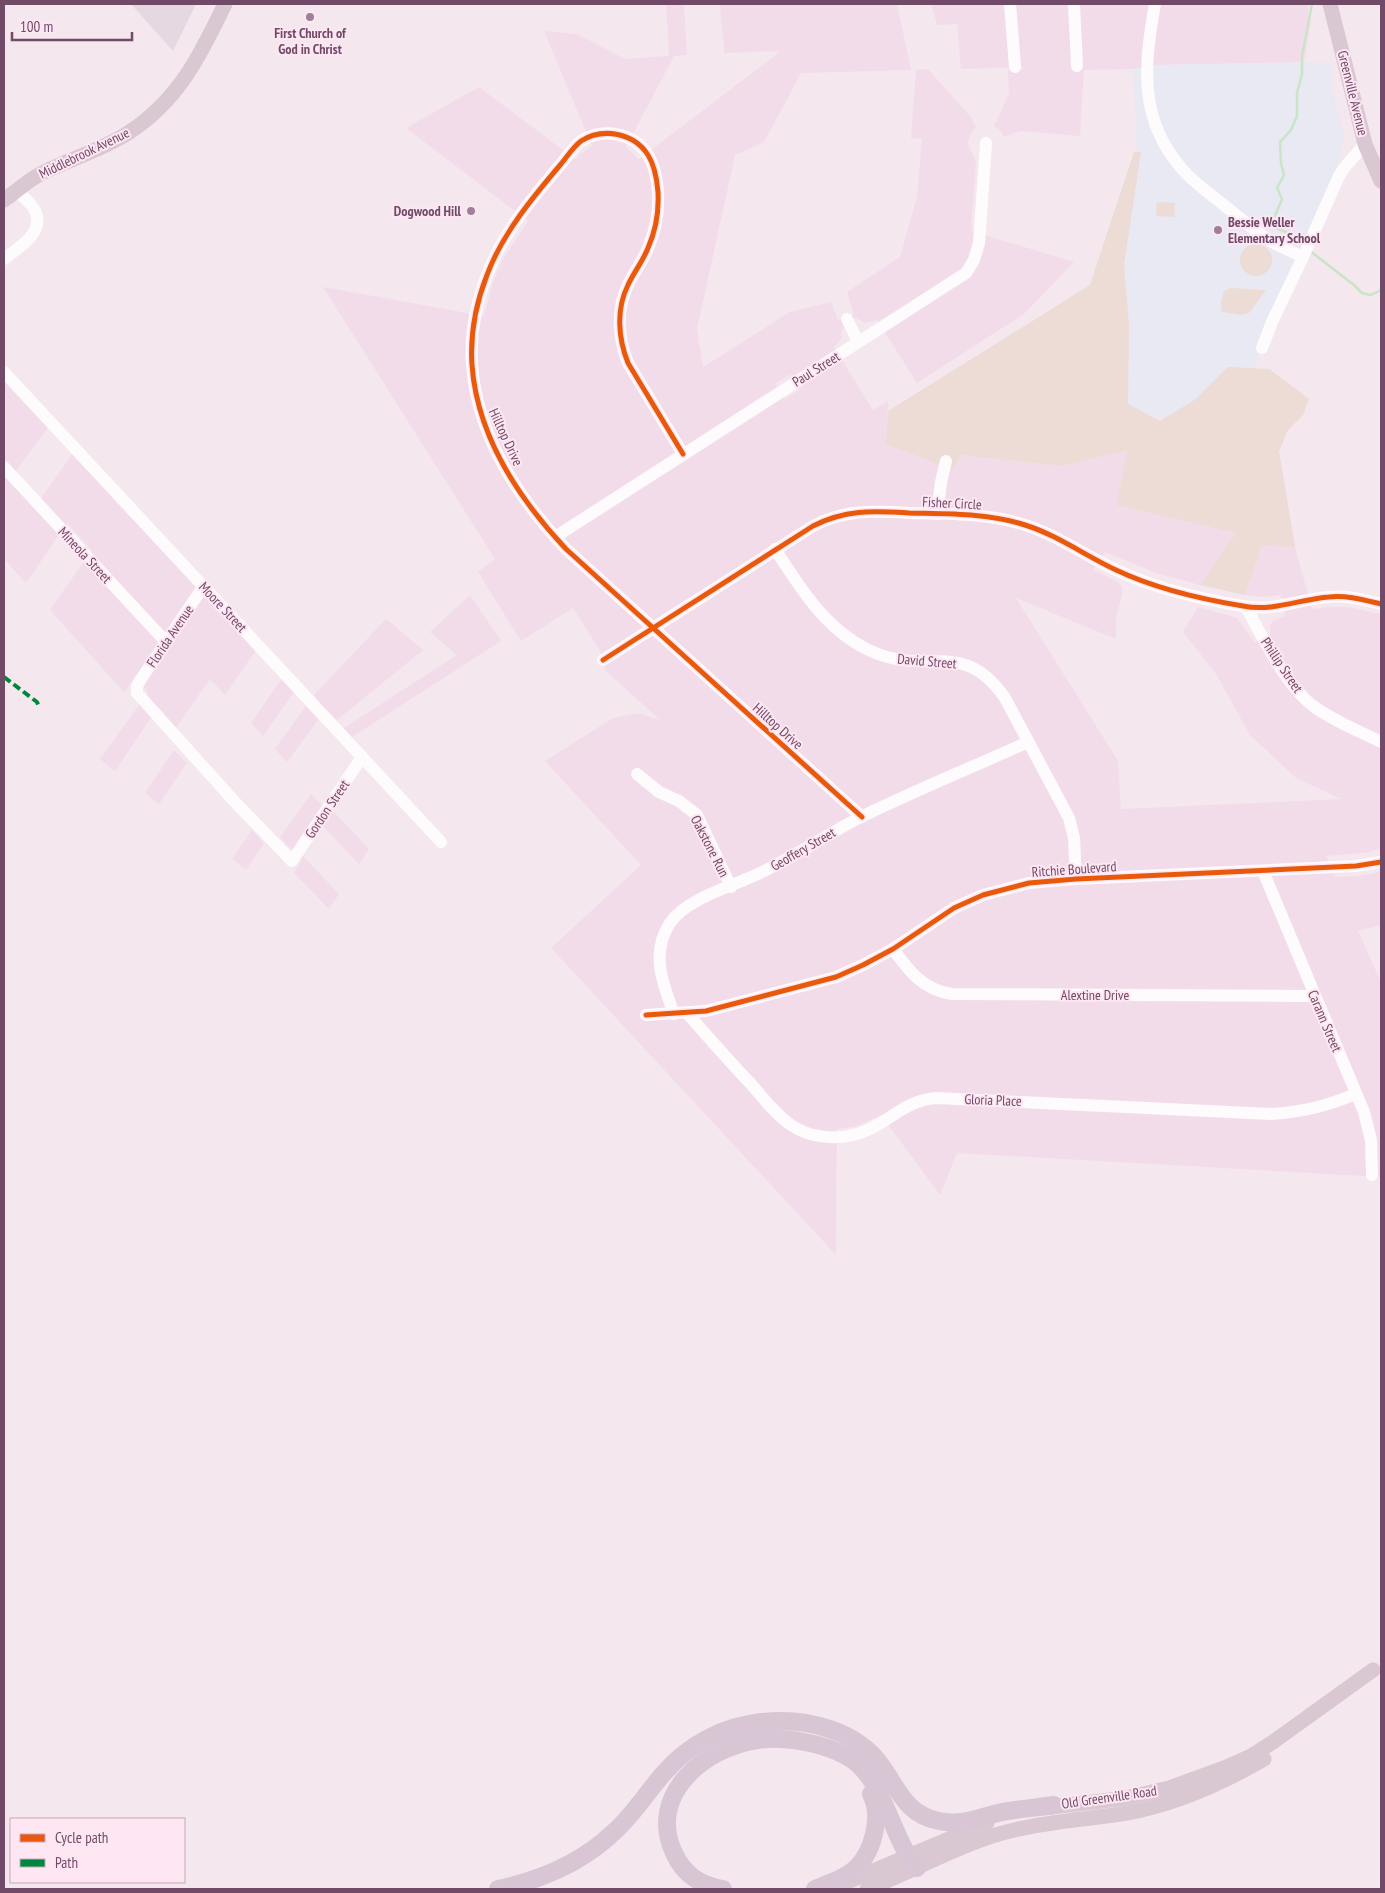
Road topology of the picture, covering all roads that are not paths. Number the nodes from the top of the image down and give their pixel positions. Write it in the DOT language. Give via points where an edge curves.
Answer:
graph roads {
  1 [pos="225,4"];
  2 [pos="1010,4"];
  3 [pos="1074,4"];
  4 [pos="1155,4"];
  5 [pos="1330,4"];
  6 [pos="1077,66"];
  7 [pos="1015,67"];
  8 [pos="986,143"];
  9 [pos="1365,144"];
  10 [pos="1381,181"];
  11 [pos="17,191"];
  12 [pos="4,200"];
  13 [pos="1303,257"];
  14 [pos="4,259"];
  15 [pos="848,318"];
  16 [pos="858,342"];
  17 [pos="1262,348"];
  18 [pos="4,372"];
  19 [pos="683,454"];
  20 [pos="946,460"];
  21 [pos="4,467"];
  22 [pos="937,514"];
  23 [pos="555,537"];
  24 [pos="775,549"];
  25 [pos="204,587"];
  26 [pos="1381,604"];
  27 [pos="1246,607"];
  28 [pos="653,628"];
  29 [pos="166,642"];
  30 [pos="603,660"];
  31 [pos="1028,742"];
  32 [pos="1381,742"];
  33 [pos="362,757"];
  34 [pos="637,774"];
  35 [pos="862,817"];
  36 [pos="441,842"];
  37 [pos="292,861"];
  38 [pos="1381,862"];
  39 [pos="1262,871"];
  40 [pos="1076,879"];
  41 [pos="730,887"];
  42 [pos="893,949"];
  43 [pos="1315,996"];
  44 [pos="680,1014"];
  45 [pos="646,1015"];
  46 [pos="1356,1094"];
  47 [pos="1372,1175"];
  48 [pos="1377,1666"];
  49 [pos="820,1746"];
  50 [pos="894,1788"];
  51 [pos="1054,1806"];
  52 [pos="913,1860"];
  53 [pos="498,1889"];
  54 [pos="723,1889"];
  55 [pos="815,1889"];
  56 [pos="827,1889"];
  57 [pos="867,1889"];
  1 -- 11 [label="main road, Middlebrook Avenue" via="190,72 154,113 121,137 44,171"];
  2 -- 7 [label="street"];
  3 -- 6 [label="street"];
  4 -- 13 [label="street" via="1146,84 1153,117 1167,149 1186,174 1232,211 1271,241"];
  5 -- 9 [label="main road, Greenville Avenue"];
  8 -- 16 [label="street, Paul Street" via="979,242 971,268"];
  9 -- 10 [label="main road, Greenville Avenue"];
  9 -- 13 [label="street" via="1344,168"];
  11 -- 12 [label="main road, Middlebrook Avenue"];
  11 -- 14 [label="street" via="34,209 36,225 30,238"];
  13 -- 17 [label="street"];
  15 -- 16 [label="street"];
  16 -- 19 [label="street, Paul Street"];
  18 -- 25 [label="street, Moore Street"];
  19 -- 23 [label="street, Paul Street"];
  19 -- 23 [label="street, Hilltop Drive" via="628,363 620,332 625,292 648,249 655,226 658,201 656,174 648,154 634,141 613,134 592,136 578,144 543,185 500,247 482,286 473,330 474,381 486,427 515,482 538,518"];
  20 -- 22 [label="street"];
  21 -- 29 [label="street, Mineola Street"];
  22 -- 24 [label="street, Fisher Circle" via="846,513 820,523"];
  22 -- 27 [label="street, Fisher Circle" via="988,516 1026,525 1139,579"];
  23 -- 28 [label="street, Hilltop Drive"];
  24 -- 28 [label="street, Fisher Circle"];
  24 -- 31 [label="street, David Street" via="814,606 852,640 891,658 956,662 986,675 1004,698"];
  25 -- 29 [label="street, Florida Avenue"];
  25 -- 33 [label="street, Moore Street"];
  26 -- 27 [label="street, Fisher Circle" via="1340,596 1276,607"];
  27 -- 32 [label="street, Phillip Street" via="1270,651 1308,702"];
  28 -- 30 [label="street, Fisher Circle"];
  28 -- 35 [label="street, Hilltop Drive"];
  29 -- 37 [label="street, Florida Avenue" via="137,686 138,696"];
  31 -- 35 [label="street, Geoffery Street"];
  31 -- 40 [label="street, David Street" via="1069,818 1074,838"];
  33 -- 36 [label="street, Moore Street"];
  33 -- 37 [label="street, Gordon Street"];
  34 -- 41 [label="street, Oakstone Run" via="696,815"];
  35 -- 41 [label="street, Geoffery Street" via="764,872"];
  38 -- 39 [label="street, Ritchie Boulevard"];
  39 -- 40 [label="street, Ritchie Boulevard"];
  39 -- 43 [label="street, Carann Street"];
  40 -- 42 [label="street, Ritchie Boulevard" via="1029,882 982,895 939,916"];
  41 -- 44 [label="street, Geoffery Street" via="689,905 675,916 663,938 660,974"];
  42 -- 43 [label="street, Alextine Drive" via="920,982 936,991 952,994"];
  42 -- 44 [label="street, Ritchie Boulevard" via="836,977 706,1011"];
  43 -- 46 [label="street, Carann Street"];
  44 -- 45 [label="street, Ritchie Boulevard"];
  44 -- 46 [label="street, Gloria Place" via="790,1125 823,1137 864,1132 905,1106 931,1098 1271,1114 1311,1110"];
  46 -- 47 [label="street, Carann Street" via="1369,1130"];
  48 -- 51 [label="main road, Old Greenville Road" via="1273,1742 1224,1768 1169,1788 1126,1798"];
  48 -- 52 [label="main road, Old Greenville Road" via="1321,1717 1276,1751 1210,1788 1127,1813 1069,1819 1012,1830"];
  49 -- 52 [label="highway" via="849,1757 863,1770 875,1786"];
  49 -- 54 [label="highway" via="804,1741 756,1740 712,1756 681,1783 673,1795 667,1818 672,1849 690,1876 707,1886"];
  49 -- 55 [label="highway" via="857,1773 875,1801 876,1813 873,1838 858,1866"];
  50 -- 51 [label="highway" via="917,1812 932,1820 950,1823"];
  50 -- 52 [label="highway"];
  50 -- 53 [label="highway" via="873,1755 859,1743 838,1733 802,1722 748,1724 714,1735 686,1752 665,1772 631,1816 583,1857 541,1878"];
  51 -- 52 [label="main road, Old Greenville Road" via="969,1829"];
  52 -- 56 [label="main road, Old Greenville Road"];
  52 -- 57 [label="main road, Old Greenville Road"];
}
